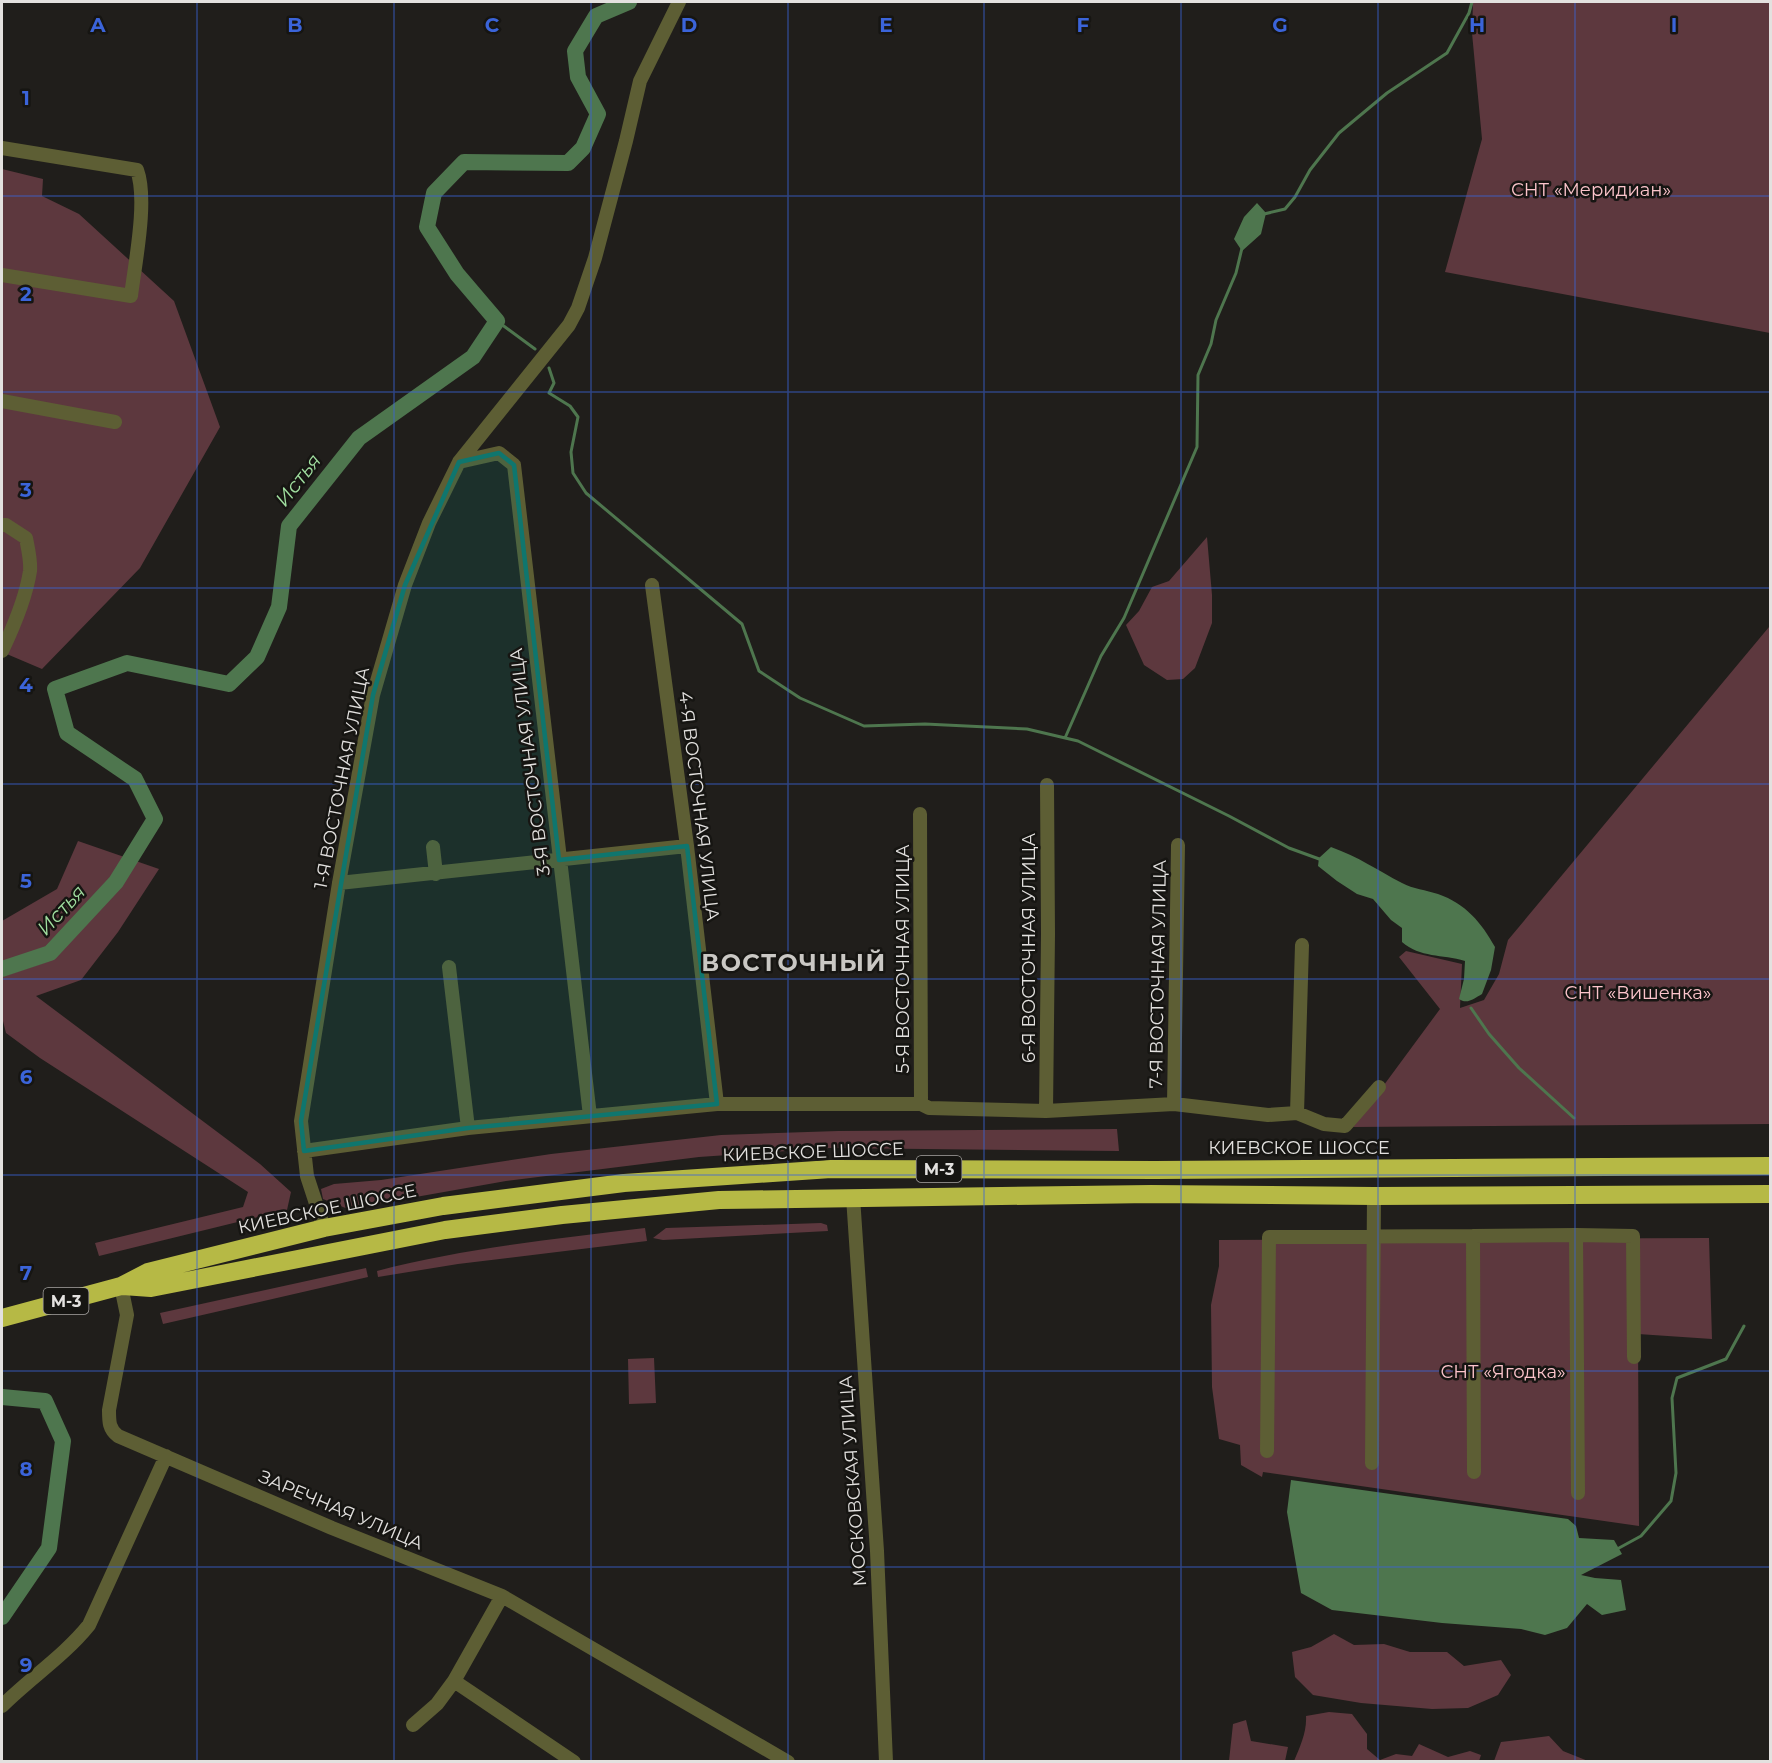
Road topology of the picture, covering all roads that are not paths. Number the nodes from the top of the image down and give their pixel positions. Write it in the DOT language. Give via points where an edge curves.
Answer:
graph roads {
  1 [pos="679,2"];
  2 [pos="2,148"];
  3 [pos="2,275"];
  4 [pos="2,401"];
  5 [pos="116,422"];
  6 [pos="459,462"];
  7 [pos="2,525"];
  8 [pos="652,585"];
  9 [pos="2,651"];
  10 [pos="1047,785"];
  11 [pos="920,814"];
  12 [pos="1178,845"];
  13 [pos="687,846"];
  14 [pos="433,847"];
  15 [pos="560,860"];
  16 [pos="436,874"];
  17 [pos="339,884"];
  18 [pos="1302,945"];
  19 [pos="449,967"];
  20 [pos="1379,1087"];
  21 [pos="717,1104"];
  22 [pos="921,1104"];
  23 [pos="1174,1104"];
  24 [pos="1046,1112"];
  25 [pos="1297,1113"];
  26 [pos="590,1116"];
  27 [pos="468,1128"];
  28 [pos="304,1151"];
  29 [pos="1770,1166"];
  30 [pos="645,1181"];
  31 [pos="1770,1194"];
  32 [pos="1374,1196"];
  33 [pos="854,1197"];
  34 [pos="649,1206"];
  35 [pos="324,1228"];
  36 [pos="1576,1235"];
  37 [pos="1373,1236"];
  38 [pos="1473,1236"];
  39 [pos="121,1286"];
  40 [pos="6,1317"];
  41 [pos="1634,1357"];
  42 [pos="1268,1451"];
  43 [pos="166,1456"];
  44 [pos="1372,1462"];
  45 [pos="1474,1472"];
  46 [pos="1578,1493"];
  47 [pos="502,1596"];
  48 [pos="454,1681"];
  49 [pos="2,1706"];
  50 [pos="413,1725"];
  51 [pos="574,1761"];
  52 [pos="788,1761"];
  53 [pos="886,1761"];
  1 -- 6 [label="street, 1-Я ВОСТОЧНАЯ УЛИЦА" via="639,81 595,258 569,325"];
  2 -- 3 [label="street" via="137,170 141,206 131,296"];
  4 -- 5 [label="street"];
  6 -- 15 [label="street, 3-Я ВОСТОЧНАЯ УЛИЦА" via="499,453 514,465"];
  6 -- 17 [label="street, 1-Я ВОСТОЧНАЯ УЛИЦА" via="405,585 373,695"];
  7 -- 9 [label="street" via="26,538 30,558 14,625"];
  8 -- 13 [label="street, 4-Я ВОСТОЧНАЯ УЛИЦА"];
  10 -- 24 [label="street, 6-Я ВОСТОЧНАЯ УЛИЦА"];
  11 -- 22 [label="street, 5-Я ВОСТОЧНАЯ УЛИЦА"];
  12 -- 23 [label="street, 7-Я ВОСТОЧНАЯ УЛИЦА"];
  13 -- 15 [label="street"];
  13 -- 21 [label="street, 4-Я ВОСТОЧНАЯ УЛИЦА"];
  14 -- 16 [label="street"];
  15 -- 16 [label="street"];
  15 -- 26 [label="street, 3-Я ВОСТОЧНАЯ УЛИЦА"];
  16 -- 17 [label="street"];
  17 -- 28 [label="street, 1-Я ВОСТОЧНАЯ УЛИЦА" via="301,1121"];
  18 -- 25 [label="street"];
  19 -- 27 [label="street"];
  20 -- 25 [label="street" via="1345,1126 1324,1124"];
  21 -- 22 [label="street"];
  21 -- 26 [label="street"];
  22 -- 24 [label="street" via="929,1108"];
  23 -- 24 [label="street"];
  23 -- 25 [label="street" via="1268,1115"];
  26 -- 27 [label="street"];
  27 -- 28 [label="street"];
  28 -- 35 [label="street, 1-Я ВОСТОЧНАЯ УЛИЦА" via="307,1176"];
  29 -- 30 [label="highway, КИЕВСКОЕ ШОССЕ / М-3" via="831,1169"];
  30 -- 34 [label="highway" via="634,1190 634,1198"];
  30 -- 35 [label="highway, КИЕВСКОЕ ШОССЕ / М-3" via="442,1206"];
  31 -- 32 [label="highway, КИЕВСКОЕ ШОССЕ / М-3"];
  32 -- 33 [label="highway, КИЕВСКОЕ ШОССЕ / М-3"];
  32 -- 37 [label="street"];
  33 -- 34 [label="highway, КИЕВСКОЕ ШОССЕ / М-3"];
  33 -- 53 [label="street, МОСКОВСКАЯ УЛИЦА"];
  34 -- 39 [label="highway, КИЕВСКОЕ ШОССЕ / М-3" via="445,1230 151,1288"];
  35 -- 39 [label="highway, КИЕВСКОЕ ШОССЕ / М-3" via="148,1272"];
  36 -- 38 [label="street"];
  36 -- 41 [label="street" via="1634,1236"];
  36 -- 46 [label="street"];
  37 -- 38 [label="street"];
  37 -- 42 [label="street" via="1269,1237"];
  37 -- 44 [label="street"];
  38 -- 45 [label="street"];
  39 -- 40 [label="highway, КИЕВСКОЕ ШОССЕ / М-3"];
  39 -- 43 [label="street, ЗАРЕЧНАЯ УЛИЦА" via="127,1315 109,1424 118,1436"];
  43 -- 47 [label="street, ЗАРЕЧНАЯ УЛИЦА"];
  43 -- 49 [label="street" via="89,1625 73,1646"];
  47 -- 48 [label="street"];
  47 -- 52 [label="street, ЗАРЕЧНАЯ УЛИЦА"];
  48 -- 50 [label="street" via="437,1704"];
  48 -- 51 [label="street"];
}
